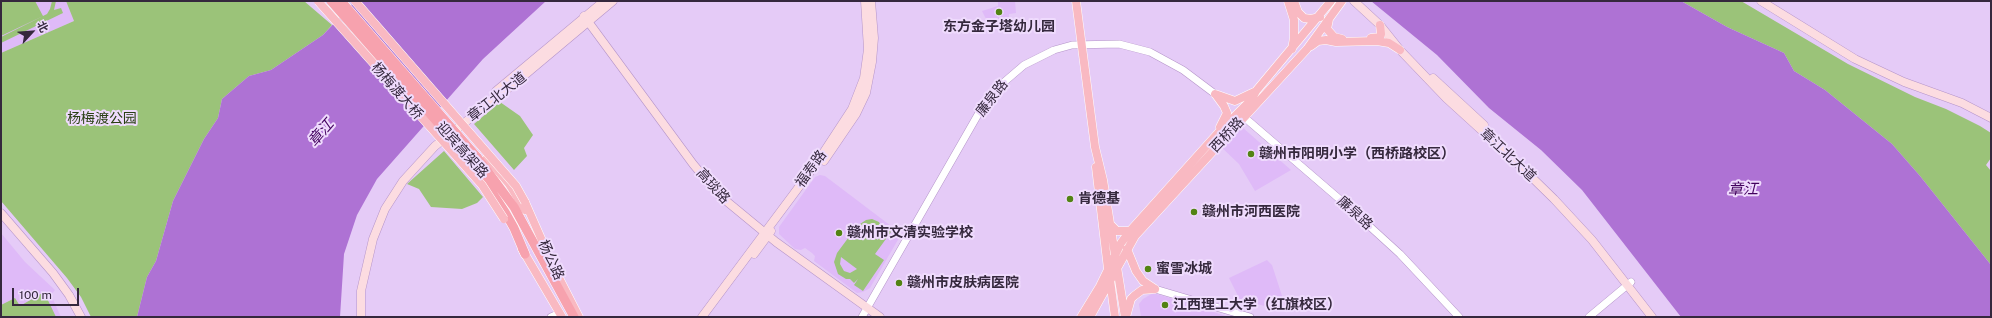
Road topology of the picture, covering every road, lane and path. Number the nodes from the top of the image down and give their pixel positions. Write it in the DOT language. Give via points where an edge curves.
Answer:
graph roads {
  1 [pos="318,1"];
  2 [pos="331,1"];
  3 [pos="341,1"];
  4 [pos="355,1"];
  5 [pos="605,1"];
  6 [pos="613,1"];
  7 [pos="865,1"];
  8 [pos="871,1"];
  9 [pos="1076,1"];
  10 [pos="1288,1"];
  11 [pos="1294,1"];
  12 [pos="1332,1"];
  13 [pos="1354,1"];
  14 [pos="1361,1"];
  15 [pos="1762,1"];
  16 [pos="1341,2"];
  17 [pos="1320,17"];
  18 [pos="1330,18"];
  19 [pos="584,20"];
  20 [pos="1380,25"];
  21 [pos="1082,44"];
  22 [pos="1307,49"];
  23 [pos="1291,50"];
  24 [pos="1400,50"];
  25 [pos="1256,91"];
  26 [pos="1215,94"];
  27 [pos="1244,117"];
  28 [pos="1991,118"];
  29 [pos="459,125"];
  30 [pos="1219,132"];
  31 [pos="1096,146"];
  32 [pos="475,159"];
  33 [pos="514,209"];
  34 [pos="1,213"];
  35 [pos="1,220"];
  36 [pos="1109,223"];
  37 [pos="524,230"];
  38 [pos="1130,231"];
  39 [pos="765,236"];
  40 [pos="1126,249"];
  41 [pos="525,254"];
  42 [pos="1115,256"];
  43 [pos="1113,268"];
  44 [pos="555,270"];
  45 [pos="1110,282"];
  46 [pos="1629,284"];
  47 [pos="1155,289"];
  48 [pos="63,290"];
  49 [pos="864,312"];
  50 [pos="563,316"];
  51 [pos="76,317"];
  52 [pos="81,317"];
  53 [pos="356,317"];
  54 [pos="361,317"];
  55 [pos="552,317"];
  56 [pos="574,317"];
  57 [pos="579,317"];
  58 [pos="702,317"];
  59 [pos="708,317"];
  60 [pos="872,317"];
  61 [pos="880,317"];
  62 [pos="1081,317"];
  63 [pos="1090,317"];
  64 [pos="1115,317"];
  65 [pos="1125,317"];
  66 [pos="1250,317"];
  67 [pos="1459,317"];
  68 [pos="1590,317"];
  69 [pos="1652,317"];
  70 [pos="1659,317"];
  1 -- 33 [label="main road, 杨梅渡大桥, bridge" via="478,181"];
  2 -- 32 [label="highway, 迎宾高架路, bridge"];
  3 -- 32 [label="highway, 迎宾高架路, bridge"];
  4 -- 33 [label="main road, 杨梅渡大桥, bridge" via="516,186"];
  5 -- 19 [label="main road, 章江北大道"];
  6 -- 19 [label="main road, 章江北大道"];
  7 -- 39 [label="main road, 福寿路" via="868,48 864,78 852,109"];
  8 -- 39 [label="main road, 福寿路" via="874,44 866,93 837,143"];
  9 -- 21 [label="main road"];
  10 -- 23 [label="main road" via="1294,20"];
  11 -- 17 [label="main road" via="1298,12 1304,18"];
  12 -- 17 [label="main road, 西桥路"];
  13 -- 20 [label="main road, 章江北大道"];
  14 -- 46 [label="main road, 章江北大道" via="1384,22 1431,76 1558,195 1596,237"];
  15 -- 28 [label="main road" via="1854,59 1904,82 1962,103"];
  16 -- 18 [label="main road, 西桥路"];
  17 -- 23 [label="main road, 西桥路"];
  18 -- 20 [label="main road" via="1327,29 1339,39 1380,37"];
  18 -- 22 [label="main road, 西桥路"];
  19 -- 29 [label="main road, 章江北大道" via="551,54"];
  19 -- 39 [label="main road, 高琰路" via="698,179 725,207"];
  20 -- 24 [label="main road, 章江北大道"];
  21 -- 26 [label="street, 廉泉路" via="1119,44 1150,52 1183,70"];
  21 -- 31 [label="main road"];
  21 -- 49 [label="street, 廉泉路" via="1054,50 1034,59 1015,71 996,89 980,111"];
  22 -- 24 [label="main road" via="1318,41 1326,40 1385,42"];
  22 -- 27 [label="main road, 西桥路"];
  23 -- 25 [label="main road, 西桥路"];
  24 -- 46 [label="main road, 章江北大道" via="1446,98 1554,199"];
  25 -- 26 [label="main road" via="1236,101"];
  25 -- 30 [label="main road, 西桥路" via="1251,100"];
  26 -- 30 [label="main road" via="1227,113"];
  27 -- 40 [label="main road, 西桥路"];
  27 -- 67 [label="street, 廉泉路" via="1400,254"];
  29 -- 33 [label="main road, bridge" via="509,184"];
  29 -- 53 [label="main road, 章江北大道" via="418,156 381,207 362,257 356,289"];
  29 -- 54 [label="main road, 章江北大道" via="416,165 385,209 367,259 361,291"];
  30 -- 38 [label="main road, 西桥路"];
  31 -- 36 [label="main road"];
  31 -- 43 [label="main road" via="1097,180"];
  32 -- 33 [label="highway"];
  32 -- 33 [label="highway" via="490,167 501,181"];
  33 -- 37 [label="highway"];
  33 -- 41 [label="highway" via="514,228"];
  33 -- 44 [label="highway"];
  33 -- 44 [label="main road, 杨公路" via="531,216"];
  34 -- 48 [label="main road" via="53,272"];
  35 -- 48 [label="main road"];
  36 -- 38 [label="main road" via="1117,231"];
  36 -- 42 [label="main road"];
  37 -- 50 [label="highway"];
  37 -- 56 [label="highway"];
  38 -- 42 [label="main road, 西桥路"];
  39 -- 49 [label="main road, 高琰路"];
  39 -- 58 [label="main road, 福寿路"];
  39 -- 59 [label="main road, 福寿路"];
  40 -- 43 [label="main road, 西桥路"];
  40 -- 47 [label="main road" via="1143,281"];
  41 -- 50 [label="main road, 杨公路"];
  42 -- 43 [label="main road, 西桥路"];
  43 -- 45 [label="main road"];
  43 -- 62 [label="main road"];
  43 -- 65 [label="main road"];
  44 -- 57 [label="main road, 杨公路"];
  45 -- 63 [label="main road"];
  45 -- 64 [label="main road"];
  46 -- 68 [label="street"];
  46 -- 69 [label="main road, 章江北大道"];
  46 -- 70 [label="main road, 章江北大道"];
  47 -- 65 [label="main road" via="1142,290 1134,296"];
  47 -- 66 [label="street"];
  48 -- 51 [label="main road"];
  48 -- 52 [label="main road"];
  49 -- 60 [label="main road, 高琰路"];
  49 -- 61 [label="main road, 高琰路"];
  50 -- 55 [label="street"];
}
